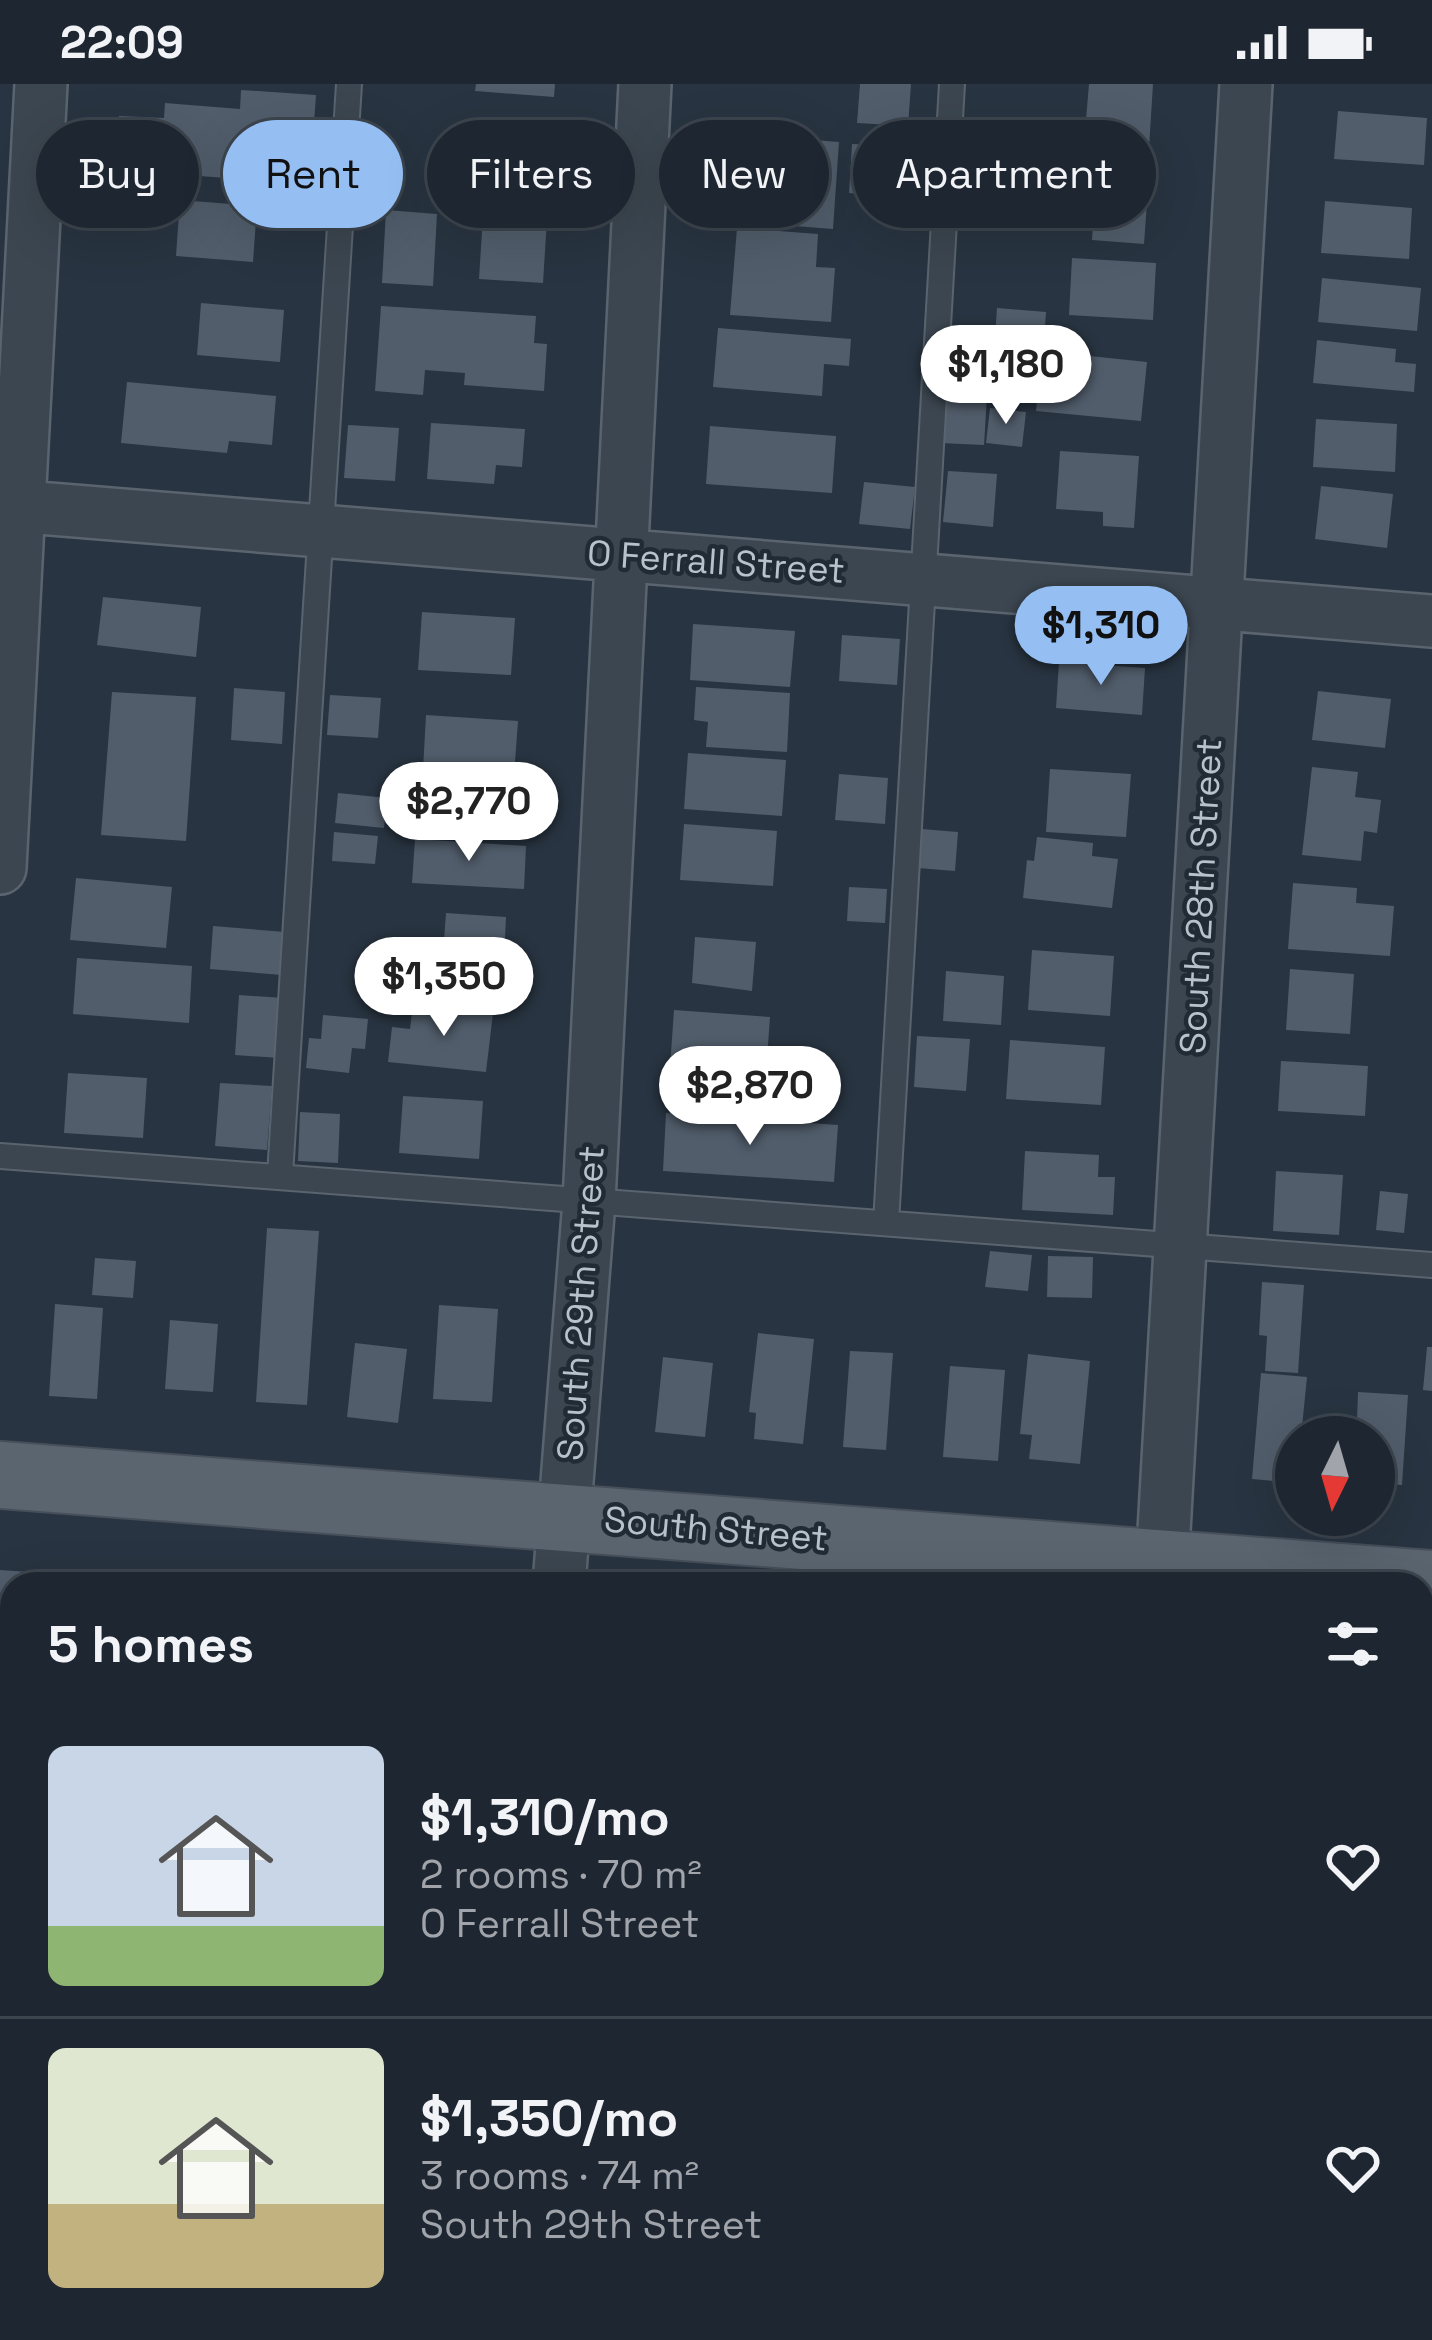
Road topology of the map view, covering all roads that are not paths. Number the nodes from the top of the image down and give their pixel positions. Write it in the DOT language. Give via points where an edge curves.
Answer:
graph roads {
  1 [pos="41,84"];
  2 [pos="349,84"];
  3 [pos="645,84"];
  4 [pos="952,84"];
  5 [pos="1246,84"];
  6 [pos="10,506"];
  7 [pos="321,533"];
  8 [pos="623,554"];
  9 [pos="924,577"];
  10 [pos="1216,601"];
  11 [pos="1432,621"];
  12 [pos="0,868"];
  13 [pos="0,1156"];
  14 [pos="280,1175"];
  15 [pos="589,1201"];
  16 [pos="886,1223"];
  17 [pos="1181,1245"];
  18 [pos="1432,1265"];
  19 [pos="0,1475"];
  20 [pos="565,1516"];
  21 [pos="561,1572"];
  22 [pos="1141,1572"];
  23 [pos="1162,1572"];
  1 -- 6 [label="street"];
  2 -- 7 [label="lane"];
  3 -- 8 [label="street, South 29th Street"];
  4 -- 9 [label="lane"];
  5 -- 10 [label="street, South 28th Street"];
  6 -- 7 [label="street, O Ferrall Street"];
  6 -- 12 [label="street"];
  7 -- 8 [label="street, O Ferrall Street"];
  7 -- 14 [label="lane"];
  8 -- 9 [label="street, O Ferrall Street"];
  8 -- 15 [label="street, South 29th Street"];
  9 -- 10 [label="street, O Ferrall Street"];
  9 -- 16 [label="lane"];
  10 -- 11 [label="street, O Ferrall Street"];
  10 -- 17 [label="street, South 28th Street"];
  13 -- 14 [label="lane"];
  14 -- 15 [label="lane"];
  15 -- 16 [label="lane"];
  15 -- 20 [label="street, South 29th Street"];
  16 -- 17 [label="lane"];
  17 -- 18 [label="lane"];
  17 -- 23 [label="street, South 28th Street"];
  19 -- 20 [label="main road, South Street"];
  20 -- 21 [label="street, South 29th Street"];
  20 -- 22 [label="main road, South Street"];
}
